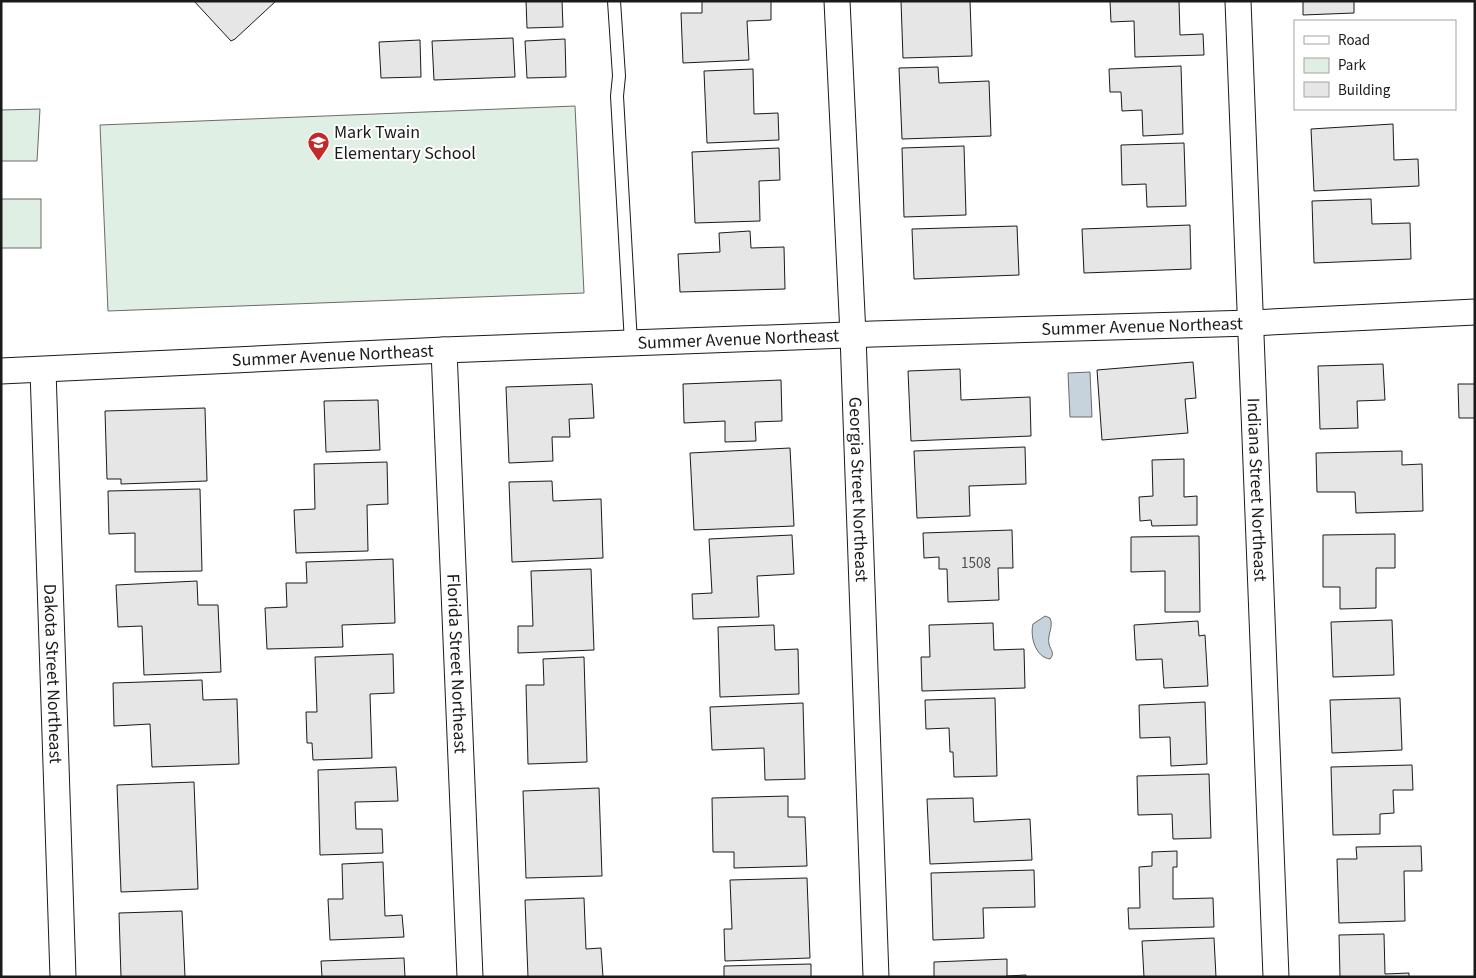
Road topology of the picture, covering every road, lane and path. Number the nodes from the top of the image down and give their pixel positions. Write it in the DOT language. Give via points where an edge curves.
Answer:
graph roads {
  1 [pos="614,1"];
  2 [pos="837,1"];
  3 [pos="1238,1"];
  4 [pos="1475,312"];
  5 [pos="1251,323"];
  6 [pos="852,335"];
  7 [pos="631,343"];
  8 [pos="444,350"];
  9 [pos="43,370"];
  10 [pos="1,372"];
  11 [pos="63,977"];
  12 [pos="470,977"];
  13 [pos="876,977"];
  14 [pos="1276,977"];
  1 -- 7 [label="lane"];
  2 -- 6 [label="street, Georgia Street Northeast"];
  3 -- 5 [label="street, Indiana Street Northeast"];
  4 -- 5 [label="street, Summer Avenue Northeast"];
  5 -- 6 [label="street, Summer Avenue Northeast"];
  5 -- 14 [label="street, Indiana Street Northeast"];
  6 -- 7 [label="street, Summer Avenue Northeast"];
  6 -- 13 [label="street, Georgia Street Northeast"];
  7 -- 8 [label="street, Summer Avenue Northeast"];
  8 -- 9 [label="street, Summer Avenue Northeast"];
  8 -- 12 [label="street, Florida Street Northeast"];
  9 -- 10 [label="street, Summer Avenue Northeast"];
  9 -- 11 [label="street, Dakota Street Northeast"];
}
